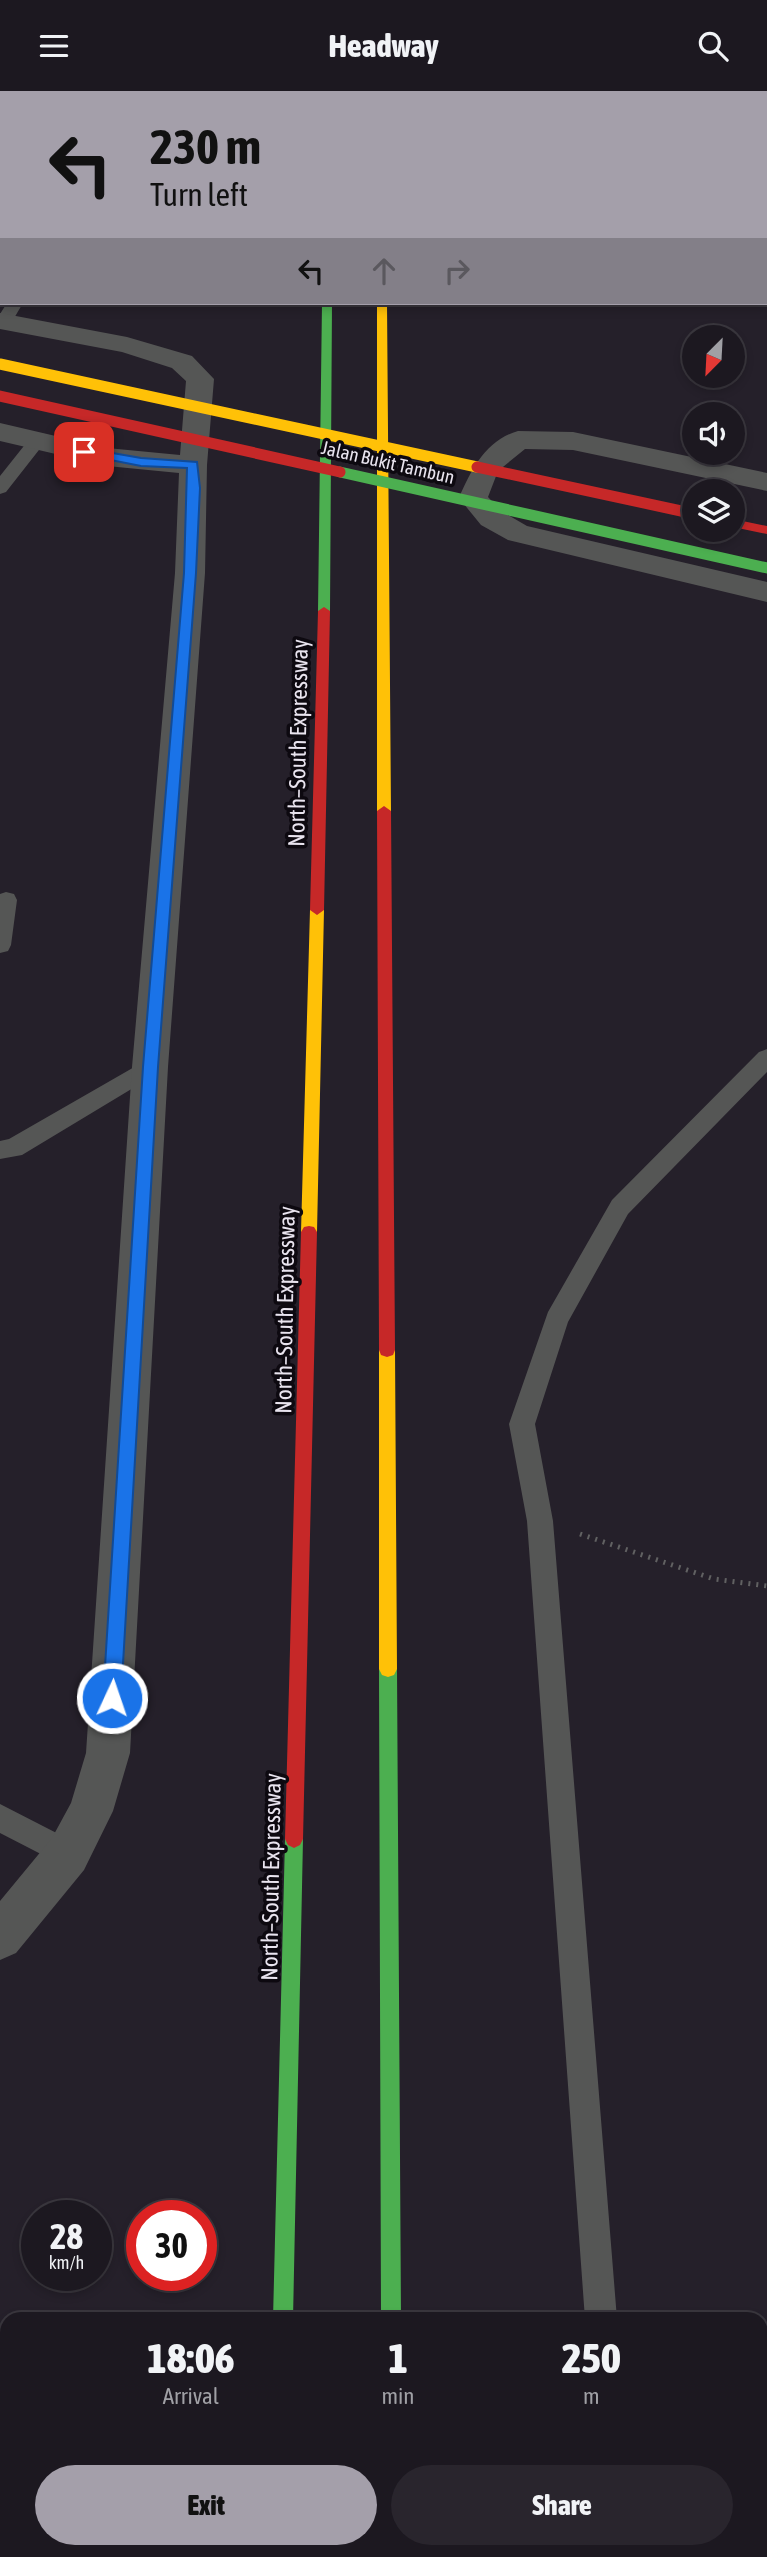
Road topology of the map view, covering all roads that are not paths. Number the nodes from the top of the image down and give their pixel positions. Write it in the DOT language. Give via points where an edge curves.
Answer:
graph roads {
  1 [pos="327,305"];
  2 [pos="382,305"];
  3 [pos="6,315"];
  4 [pos="0,364"];
  5 [pos="0,396"];
  6 [pos="0,432"];
  7 [pos="37,441"];
  8 [pos="193,465"];
  9 [pos="767,482"];
  10 [pos="0,488"];
  11 [pos="682,511"];
  12 [pos="745,525"];
  13 [pos="767,530"];
  14 [pos="767,568"];
  15 [pos="767,592"];
  16 [pos="6,900"];
  17 [pos="0,945"];
  18 [pos="767,1058"];
  19 [pos="150,1067"];
  20 [pos="0,1150"];
  21 [pos="0,1818"];
  22 [pos="68,1854"];
  23 [pos="0,1937"];
  24 [pos="283,2312"];
  25 [pos="391,2312"];
  26 [pos="600,2312"];
  1 -- 24 [label="main road, North–South Expressway"];
  2 -- 25 [label="main road"];
  3 -- 8 [label="street" via="182,362 200,379"];
  4 -- 11 [label="main road, Jalan Bukit Tambun, bridge"];
  5 -- 14 [label="main road, Jalan Bukit Tambun, bridge"];
  6 -- 7 [label="street"];
  7 -- 8 [label="street" via="107,457"];
  7 -- 10 [label="lane"];
  8 -- 19 [label="street" via="190,573"];
  9 -- 15 [label="street" via="573,441 518,440 486,467 472,498 491,518 517,533"];
  12 -- 13 [label="main road"];
  16 -- 17 [label="lane"];
  18 -- 26 [label="lane" via="620,1206 557,1319 522,1424 540,1521"];
  19 -- 20 [label="lane" via="14,1148"];
  19 -- 22 [label="street" via="108,1753 91,1811"];
  21 -- 22 [label="lane"];
  22 -- 23 [label="street"];
}
